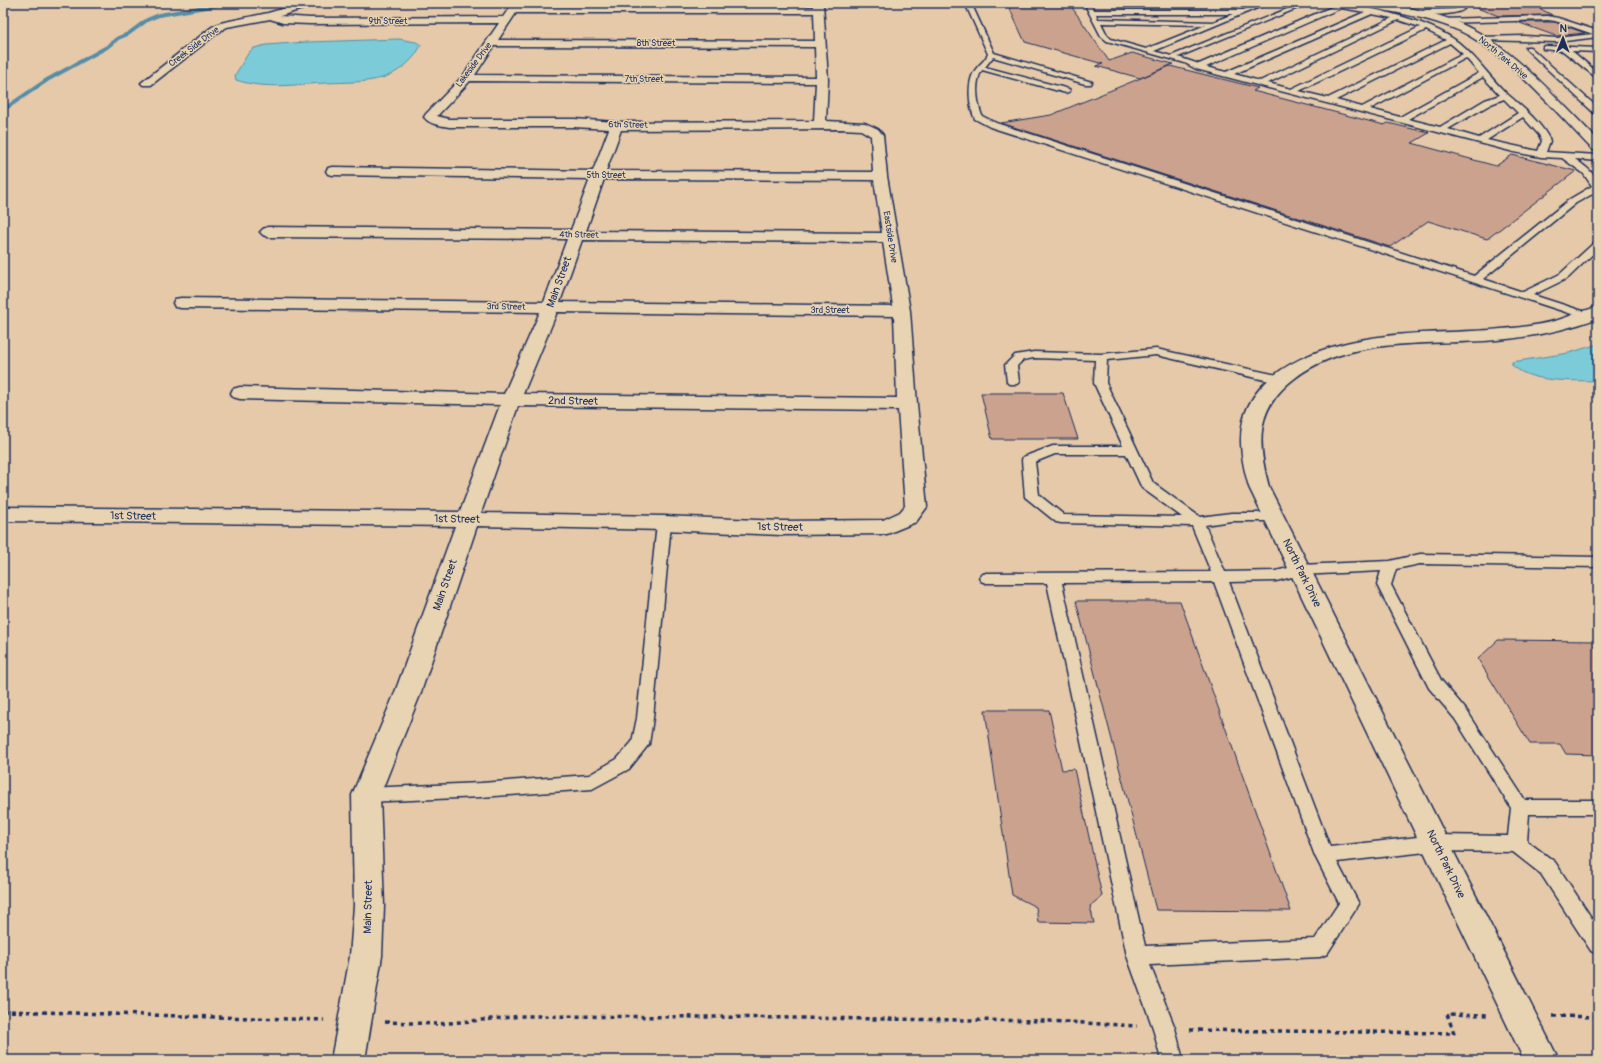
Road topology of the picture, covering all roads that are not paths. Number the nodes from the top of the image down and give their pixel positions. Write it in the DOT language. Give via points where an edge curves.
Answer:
graph roads {
  1 [pos="312,3"];
  2 [pos="968,3"];
  3 [pos="1087,3"];
  4 [pos="1251,3"];
  5 [pos="1266,3"];
  6 [pos="1307,3"];
  7 [pos="1327,3"];
  8 [pos="1363,3"];
  9 [pos="1449,3"];
  10 [pos="1594,3"];
  11 [pos="1598,4"];
  12 [pos="1340,6"];
  13 [pos="516,7"];
  14 [pos="818,7"];
  15 [pos="1458,11"];
  16 [pos="1092,12"];
  17 [pos="1243,12"];
  18 [pos="1370,12"];
  19 [pos="1466,12"];
  20 [pos="1514,12"];
  21 [pos="1538,12"];
  22 [pos="1415,14"];
  23 [pos="270,16"];
  24 [pos="1396,19"];
  25 [pos="507,20"];
  26 [pos="1504,20"];
  27 [pos="1097,21"];
  28 [pos="1442,21"];
  29 [pos="1218,23"];
  30 [pos="1517,25"];
  31 [pos="1424,28"];
  32 [pos="1530,30"];
  33 [pos="1102,31"];
  34 [pos="1110,31"];
  35 [pos="1179,32"];
  36 [pos="1194,32"];
  37 [pos="1450,40"];
  38 [pos="1557,40"];
  39 [pos="492,42"];
  40 [pos="1476,43"];
  41 [pos="820,44"];
  42 [pos="1457,44"];
  43 [pos="1491,46"];
  44 [pos="1506,47"];
  45 [pos="1566,49"];
  46 [pos="1598,50"];
  47 [pos="1147,51"];
  48 [pos="991,54"];
  49 [pos="1468,54"];
  50 [pos="1171,58"];
  51 [pos="1199,67"];
  52 [pos="981,68"];
  53 [pos="1484,73"];
  54 [pos="1226,74"];
  55 [pos="1598,77"];
  56 [pos="467,78"];
  57 [pos="822,80"];
  58 [pos="1088,82"];
  59 [pos="147,83"];
  60 [pos="1261,83"];
  61 [pos="1066,91"];
  62 [pos="1292,91"];
  63 [pos="1506,96"];
  64 [pos="1329,101"];
  65 [pos="1363,110"];
  66 [pos="1598,112"];
  67 [pos="1524,113"];
  68 [pos="1401,120"];
  69 [pos="436,121"];
  70 [pos="820,125"];
  71 [pos="616,126"];
  72 [pos="1441,130"];
  73 [pos="1481,140"];
  74 [pos="1598,147"];
  75 [pos="1541,154"];
  76 [pos="1564,155"];
  77 [pos="1598,158"];
  78 [pos="333,171"];
  79 [pos="597,175"];
  80 [pos="880,176"];
  81 [pos="1597,188"];
  82 [pos="268,232"];
  83 [pos="576,236"];
  84 [pos="890,238"];
  85 [pos="1598,244"];
  86 [pos="1476,280"];
  87 [pos="1524,295"];
  88 [pos="181,303"];
  89 [pos="550,308"];
  90 [pos="902,311"];
  91 [pos="1593,314"];
  92 [pos="1101,356"];
  93 [pos="1282,380"];
  94 [pos="1013,382"];
  95 [pos="240,392"];
  96 [pos="511,400"];
  97 [pos="907,404"];
  98 [pos="1131,450"];
  99 [pos="3,514"];
  100 [pos="1274,517"];
  101 [pos="908,518"];
  102 [pos="468,519"];
  103 [pos="1197,522"];
  104 [pos="664,523"];
  105 [pos="1598,562"];
  106 [pos="1390,566"];
  107 [pos="1300,570"];
  108 [pos="1220,577"];
  109 [pos="986,578"];
  110 [pos="1054,578"];
  111 [pos="366,795"];
  112 [pos="1520,807"];
  113 [pos="1598,807"];
  114 [pos="1435,843"];
  115 [pos="1517,844"];
  116 [pos="1324,856"];
  117 [pos="1598,945"];
  118 [pos="1137,956"];
  119 [pos="348,1060"];
  120 [pos="1172,1060"];
  121 [pos="1542,1060"];
  1 -- 23 [label="main road, Creek Side Drive"];
  2 -- 48 [label="lane"];
  3 -- 16 [label="lane"];
  4 -- 5 [label="lane"];
  5 -- 17 [label="lane"];
  6 -- 50 [label="lane"];
  7 -- 12 [label="lane"];
  8 -- 22 [label="main road, North Park Drive"];
  9 -- 15 [label="lane" via="1461,9"];
  10 -- 11 [label="main road"];
  12 -- 18 [label="lane"];
  12 -- 51 [label="lane"];
  13 -- 14 [label="main road"];
  13 -- 25 [label="main road, Lakeside Drive"];
  14 -- 41 [label="main road"];
  15 -- 19 [label="lane"];
  15 -- 22 [label="lane"];
  16 -- 17 [label="lane"];
  16 -- 27 [label="lane"];
  17 -- 29 [label="lane"];
  18 -- 24 [label="lane"];
  18 -- 54 [label="lane"];
  20 -- 21 [label="lane"];
  22 -- 28 [label="main road, North Park Drive"];
  23 -- 25 [label="main road, 9th Street" via="283,20 310,21"];
  23 -- 59 [label="main road, Creek Side Drive" via="216,29"];
  24 -- 31 [label="lane"];
  24 -- 60 [label="lane"];
  25 -- 39 [label="main road, Lakeside Drive"];
  26 -- 28 [label="lane"];
  26 -- 30 [label="lane"];
  26 -- 38 [label="lane" via="1556,19 1596,33 1596,36"];
  27 -- 29 [label="lane"];
  27 -- 33 [label="lane"];
  28 -- 40 [label="main road, North Park Drive" via="1463,28"];
  29 -- 36 [label="lane"];
  31 -- 37 [label="lane"];
  31 -- 62 [label="lane"];
  32 -- 38 [label="lane"];
  33 -- 34 [label="lane"];
  33 -- 47 [label="lane" via="1109,40"];
  35 -- 36 [label="lane"];
  36 -- 47 [label="lane"];
  37 -- 42 [label="lane"];
  37 -- 64 [label="lane"];
  38 -- 40 [label="lane" via="1524,38"];
  39 -- 41 [label="main road, 8th Street"];
  39 -- 56 [label="main road, Lakeside Drive"];
  40 -- 42 [label="lane"];
  40 -- 43 [label="main road, North Park Drive"];
  41 -- 57 [label="main road"];
  42 -- 49 [label="lane"];
  43 -- 44 [label="lane"];
  43 -- 74 [label="main road, North Park Drive" via="1536,85"];
  45 -- 46 [label="lane"];
  45 -- 55 [label="lane"];
  45 -- 66 [label="lane" via="1524,47"];
  47 -- 50 [label="lane"];
  48 -- 52 [label="lane" via="990,59"];
  48 -- 58 [label="lane"];
  49 -- 53 [label="lane"];
  49 -- 65 [label="lane"];
  50 -- 51 [label="lane"];
  51 -- 54 [label="lane"];
  52 -- 61 [label="lane"];
  52 -- 86 [label="lane" via="974,82 974,105 978,117 993,125"];
  53 -- 63 [label="lane"];
  53 -- 68 [label="lane"];
  54 -- 60 [label="lane"];
  56 -- 57 [label="main road, 7th Street"];
  56 -- 69 [label="main road, Lakeside Drive" via="430,117"];
  57 -- 70 [label="main road"];
  60 -- 62 [label="lane"];
  62 -- 64 [label="lane"];
  63 -- 67 [label="lane"];
  63 -- 72 [label="lane" via="1488,102"];
  64 -- 65 [label="lane"];
  65 -- 68 [label="lane"];
  67 -- 73 [label="lane"];
  67 -- 75 [label="lane" via="1546,141"];
  68 -- 72 [label="lane"];
  69 -- 71 [label="main road, 6th Street"];
  70 -- 71 [label="main road, 6th Street"];
  70 -- 80 [label="main road, Eastside Drive" via="866,127 873,130 877,135"];
  71 -- 79 [label="main road, Main Street"];
  72 -- 73 [label="lane"];
  73 -- 75 [label="lane"];
  75 -- 76 [label="lane"];
  76 -- 77 [label="lane"];
  76 -- 81 [label="lane" via="1586,171"];
  78 -- 79 [label="main road, 5th Street"];
  79 -- 80 [label="main road, 5th Street"];
  79 -- 83 [label="main road, Main Street"];
  80 -- 84 [label="main road, Eastside Drive"];
  81 -- 86 [label="lane" via="1573,202"];
  82 -- 83 [label="main road, 4th Street"];
  83 -- 84 [label="main road, 4th Street"];
  83 -- 89 [label="main road, Main Street"];
  84 -- 90 [label="main road, Eastside Drive"];
  85 -- 87 [label="lane" via="1564,276"];
  86 -- 87 [label="lane"];
  87 -- 91 [label="lane"];
  88 -- 89 [label="main road, 3rd Street"];
  89 -- 90 [label="main road, 3rd Street"];
  89 -- 96 [label="main road, Main Street"];
  90 -- 97 [label="main road, Eastside Drive"];
  91 -- 93 [label="main road, North Park Drive" via="1535,331 1416,338 1355,345 1329,353"];
  92 -- 93 [label="lane" via="1156,352"];
  92 -- 94 [label="lane" via="1034,355 1019,358 1011,365"];
  92 -- 98 [label="lane" via="1100,383"];
  93 -- 100 [label="main road, North Park Drive" via="1274,386 1256,413 1253,431 1254,470 1259,487"];
  95 -- 96 [label="main road, 2nd Street"];
  96 -- 97 [label="main road, 2nd Street"];
  96 -- 102 [label="main road, Main Street"];
  97 -- 101 [label="main road, Eastside Drive" via="916,507"];
  98 -- 103 [label="lane" via="1147,485"];
  98 -- 103 [label="lane" via="1053,450 1028,460 1032,497 1061,519"];
  99 -- 102 [label="main road, 1st Street"];
  100 -- 103 [label="lane" via="1231,517"];
  100 -- 107 [label="main road, North Park Drive"];
  101 -- 104 [label="main road, 1st Street" via="887,528 781,528"];
  102 -- 104 [label="main road, 1st Street"];
  102 -- 111 [label="main road, Main Street" via="407,695"];
  103 -- 108 [label="lane"];
  104 -- 111 [label="lane" via="645,718 640,744 623,764 592,782"];
  105 -- 106 [label="lane" via="1420,559"];
  106 -- 107 [label="lane"];
  106 -- 112 [label="lane" via="1384,585 1435,684 1461,715"];
  107 -- 108 [label="lane" via="1276,576"];
  107 -- 114 [label="main road, North Park Drive"];
  108 -- 110 [label="lane"];
  108 -- 116 [label="lane"];
  109 -- 110 [label="lane"];
  110 -- 118 [label="lane"];
  111 -- 119 [label="main road, Main Street" via="369,906 366,956"];
  112 -- 113 [label="lane"];
  112 -- 115 [label="lane"];
  114 -- 115 [label="lane"];
  114 -- 116 [label="lane"];
  114 -- 121 [label="main road, North Park Drive"];
  115 -- 117 [label="lane" via="1548,868"];
  116 -- 118 [label="lane" via="1349,904 1320,948"];
  118 -- 120 [label="lane" via="1164,1028"];
}
